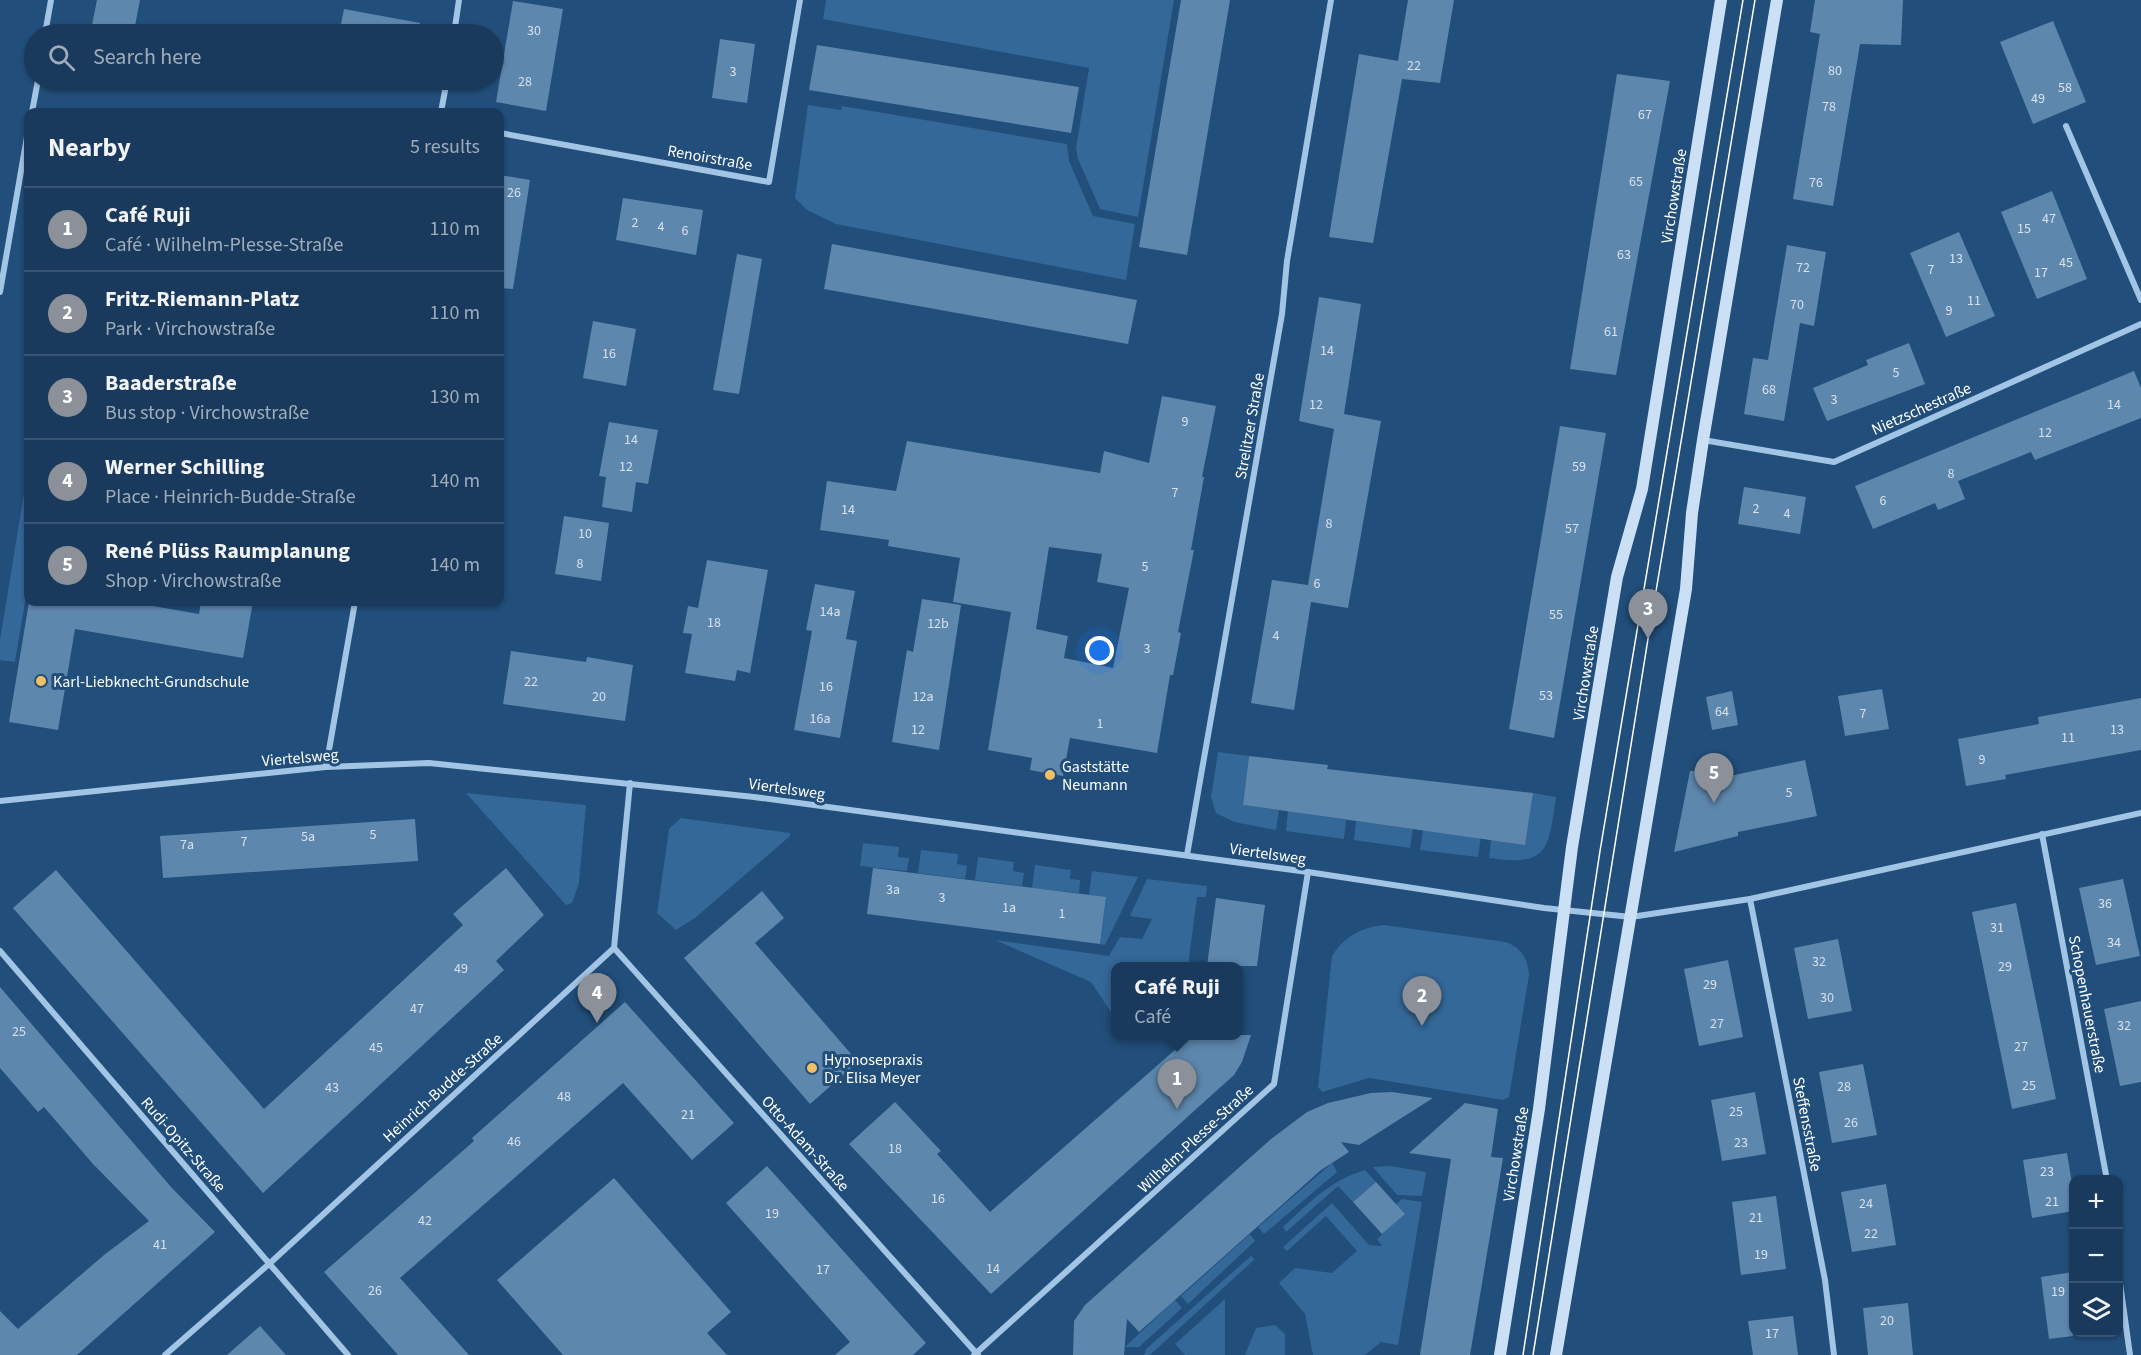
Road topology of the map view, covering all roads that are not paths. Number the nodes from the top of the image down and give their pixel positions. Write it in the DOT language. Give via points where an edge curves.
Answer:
graph roads {
  1 [pos="51,0"];
  2 [pos="459,0"];
  3 [pos="800,0"];
  4 [pos="1331,0"];
  5 [pos="1721,0"];
  6 [pos="1777,0"];
  7 [pos="47,24"];
  8 [pos="455,24"];
  9 [pos="36,90"];
  10 [pos="445,90"];
  11 [pos="33,108"];
  12 [pos="442,108"];
  13 [pos="2066,126"];
  14 [pos="504,134"];
  15 [pos="24,154"];
  16 [pos="0,292"];
  17 [pos="2141,300"];
  18 [pos="2141,324"];
  19 [pos="1703,441"];
  20 [pos="354,606"];
  21 [pos="326,767"];
  22 [pos="630,783"];
  23 [pos="0,801"];
  24 [pos="2141,813"];
  25 [pos="2042,834"];
  26 [pos="1187,855"];
  27 [pos="1308,872"];
  28 [pos="1750,899"];
  29 [pos="1566,911"];
  30 [pos="1631,917"];
  31 [pos="614,948"];
  32 [pos="0,951"];
  33 [pos="2106,1175"];
  34 [pos="269,1264"];
  35 [pos="2120,1283"];
  36 [pos="976,1354"];
  37 [pos="165,1355"];
  38 [pos="348,1355"];
  39 [pos="1500,1355"];
  40 [pos="1556,1355"];
  41 [pos="1834,1355"];
  42 [pos="2130,1355"];
  1 -- 7 [label="street"];
  2 -- 8 [label="street"];
  3 -- 14 [label="street, Renoirstraße" via="770,182"];
  4 -- 26 [label="street, Strelitzer Straße" via="1287,261 1280,325"];
  5 -- 29 [label="main road, Virchowstraße" via="1642,489 1617,577 1572,847"];
  6 -- 19 [label="main road"];
  9 -- 11 [label="street"];
  10 -- 12 [label="street"];
  13 -- 17 [label="street"];
  15 -- 16 [label="street"];
  18 -- 19 [label="street, Nietzschestraße" via="1834,462"];
  19 -- 30 [label="main road" via="1686,589"];
  20 -- 21 [label="street"];
  21 -- 22 [label="street, Viertelsweg" via="429,763"];
  21 -- 23 [label="street, Viertelsweg"];
  22 -- 26 [label="street, Viertelsweg"];
  22 -- 31 [label="street"];
  24 -- 25 [label="street, Viertelsweg"];
  25 -- 28 [label="street, Viertelsweg"];
  25 -- 33 [label="street, Schopenhauerstraße"];
  26 -- 27 [label="street, Viertelsweg"];
  27 -- 29 [label="street, Viertelsweg"];
  27 -- 36 [label="street, Wilhelm-Plesse-Straße" via="1274,1084"];
  28 -- 30 [label="street, Viertelsweg"];
  28 -- 41 [label="street, Steffensstraße" via="1825,1280"];
  29 -- 30 [label="street, Viertelsweg"];
  29 -- 39 [label="main road, Virchowstraße"];
  30 -- 40 [label="main road"];
  31 -- 34 [label="street, Heinrich-Budde-Straße"];
  31 -- 36 [label="street, Otto-Adam-Straße"];
  32 -- 34 [label="street, Rudi-Opitz-Straße"];
  34 -- 37 [label="street, Heinrich-Budde-Straße"];
  34 -- 38 [label="street, Rudi-Opitz-Straße"];
  35 -- 42 [label="street"];
}
